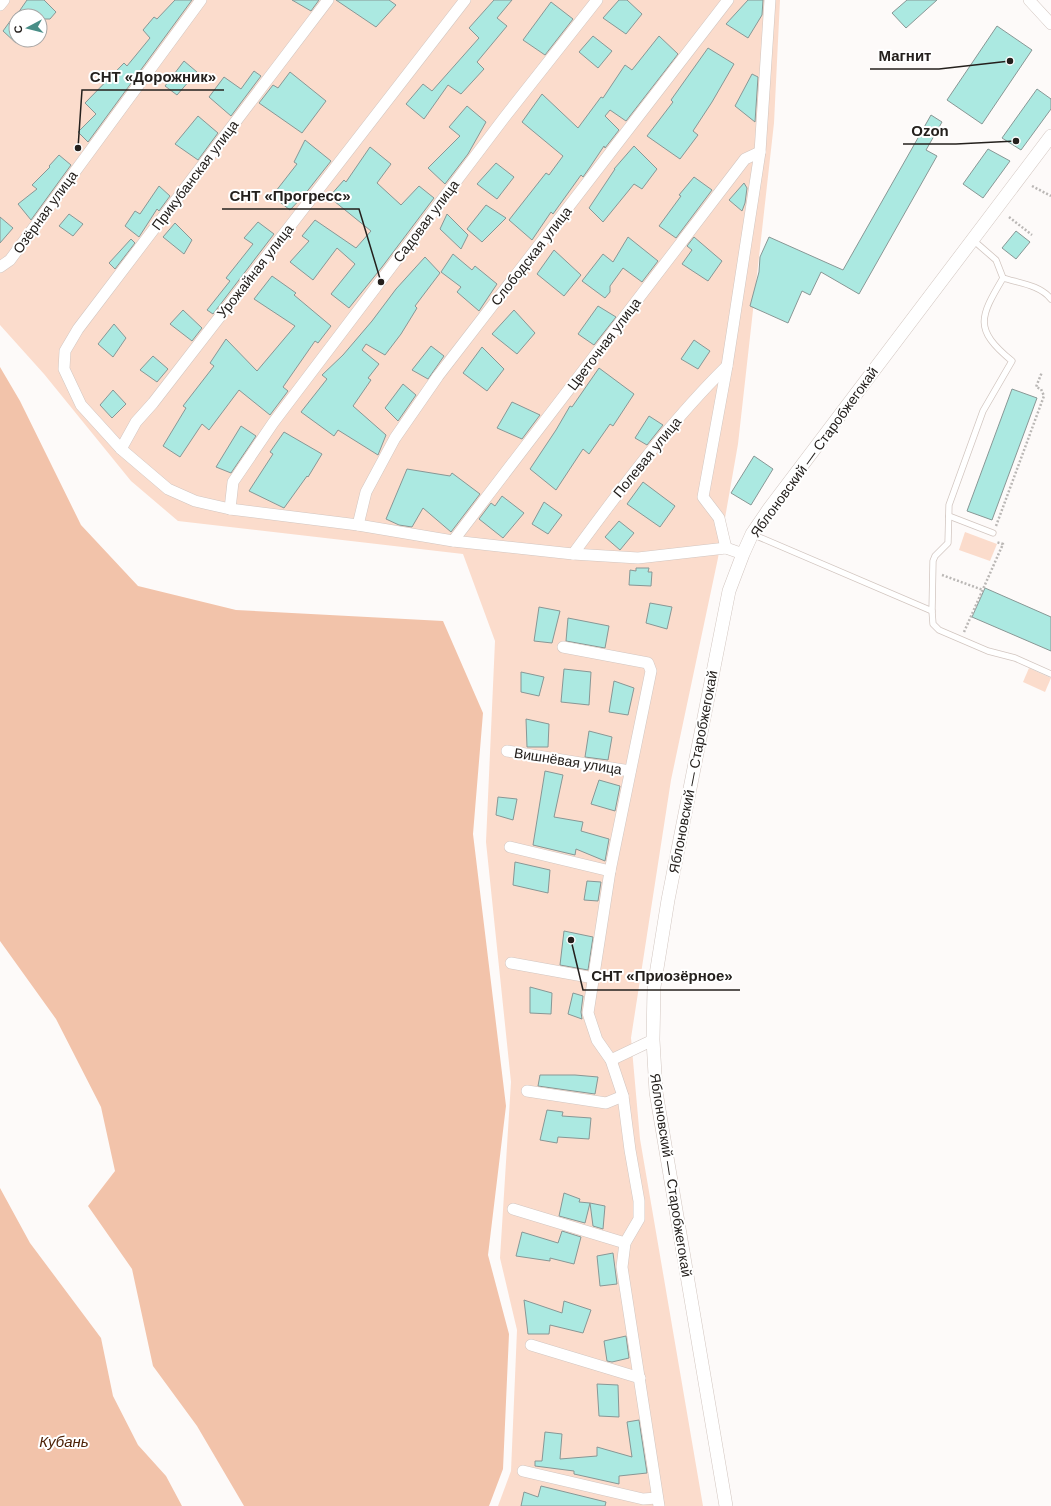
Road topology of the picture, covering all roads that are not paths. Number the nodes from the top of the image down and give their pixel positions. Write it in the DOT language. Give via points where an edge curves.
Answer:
graph roads {
  1 [pos="4,0"];
  2 [pos="201,0"];
  3 [pos="328,0"];
  4 [pos="465,0"];
  5 [pos="597,0"];
  6 [pos="728,0"];
  7 [pos="770,0"];
  8 [pos="1029,0"];
  9 [pos="0,5"];
  10 [pos="1051,24"];
  11 [pos="1051,136"];
  12 [pos="760,152"];
  13 [pos="973,239"];
  14 [pos="0,267"];
  15 [pos="1003,278"];
  16 [pos="1051,299"];
  17 [pos="727,366"];
  18 [pos="121,449"];
  19 [pos="230,508"];
  20 [pos="949,516"];
  21 [pos="358,525"];
  22 [pos="993,533"];
  23 [pos="752,534"];
  24 [pos="453,541"];
  25 [pos="726,548"];
  26 [pos="573,554"];
  27 [pos="743,554"];
  28 [pos="932,611"];
  29 [pos="563,647"];
  30 [pos="1051,674"];
  31 [pos="507,751"];
  32 [pos="630,771"];
  33 [pos="510,847"];
  34 [pos="610,871"];
  35 [pos="511,963"];
  36 [pos="594,978"];
  37 [pos="653,1040"];
  38 [pos="611,1060"];
  39 [pos="527,1090"];
  40 [pos="623,1096"];
  41 [pos="513,1209"];
  42 [pos="625,1243"];
  43 [pos="531,1345"];
  44 [pos="640,1378"];
  45 [pos="523,1471"];
  46 [pos="658,1502"];
  47 [pos="726,1506"];
  1 -- 9 [label="street"];
  2 -- 14 [label="street, Озёрная улица" via="10,260"];
  3 -- 18 [label="street, Прикубанская улица" via="78,330 65,351 64,369 81,405"];
  4 -- 18 [label="street, Урожайная улица" via="136,422"];
  5 -- 19 [label="street, Садовая улица" via="504,118 273,423 233,482"];
  6 -- 21 [label="street, Слободская улица" via="438,376 391,445 366,492"];
  7 -- 12 [label="street"];
  8 -- 10 [label="street"];
  11 -- 13 [label="street, Яблоновский — Старобжегокай"];
  12 -- 17 [label="street"];
  12 -- 24 [label="street, Цветочная улица" via="745,159"];
  13 -- 15 [label="lane" via="996,260"];
  13 -- 23 [label="street, Яблоновский — Старобжегокай"];
  15 -- 16 [label="lane" via="1037,288"];
  15 -- 20 [label="lane" via="986,307 985,328 998,349 1012,361 984,412 949,505"];
  17 -- 25 [label="street" via="703,497 719,518"];
  17 -- 26 [label="street, Полевая улица" via="700,393 627,480"];
  18 -- 19 [label="street" via="168,489 195,501"];
  19 -- 21 [label="street"];
  20 -- 22 [label="lane"];
  20 -- 28 [label="lane" via="948,544 933,561"];
  21 -- 24 [label="street"];
  23 -- 27 [label="street, Яблоновский — Старобжегокай"];
  23 -- 28 [label="lane"];
  24 -- 26 [label="street"];
  25 -- 26 [label="street" via="638,558"];
  25 -- 27 [label="street"];
  27 -- 37 [label="street, Яблоновский — Старобжегокай" via="729,591 668,900 654,987"];
  28 -- 30 [label="lane" via="935,628"];
  29 -- 32 [label="street" via="648,663 651,671"];
  31 -- 32 [label="street, Вишнёвая улица"];
  32 -- 34 [label="street"];
  33 -- 34 [label="street"];
  34 -- 36 [label="street"];
  35 -- 36 [label="street"];
  36 -- 38 [label="street" via="588,1013 597,1040"];
  37 -- 38 [label="street"];
  37 -- 47 [label="street, Яблоновский — Старобжегокай" via="656,1092"];
  38 -- 40 [label="street"];
  39 -- 40 [label="street" via="606,1103"];
  40 -- 42 [label="street" via="639,1201 639,1219"];
  41 -- 42 [label="street"];
  42 -- 44 [label="street" via="622,1267"];
  43 -- 44 [label="street"];
  44 -- 46 [label="street"];
  45 -- 46 [label="street"];
}
